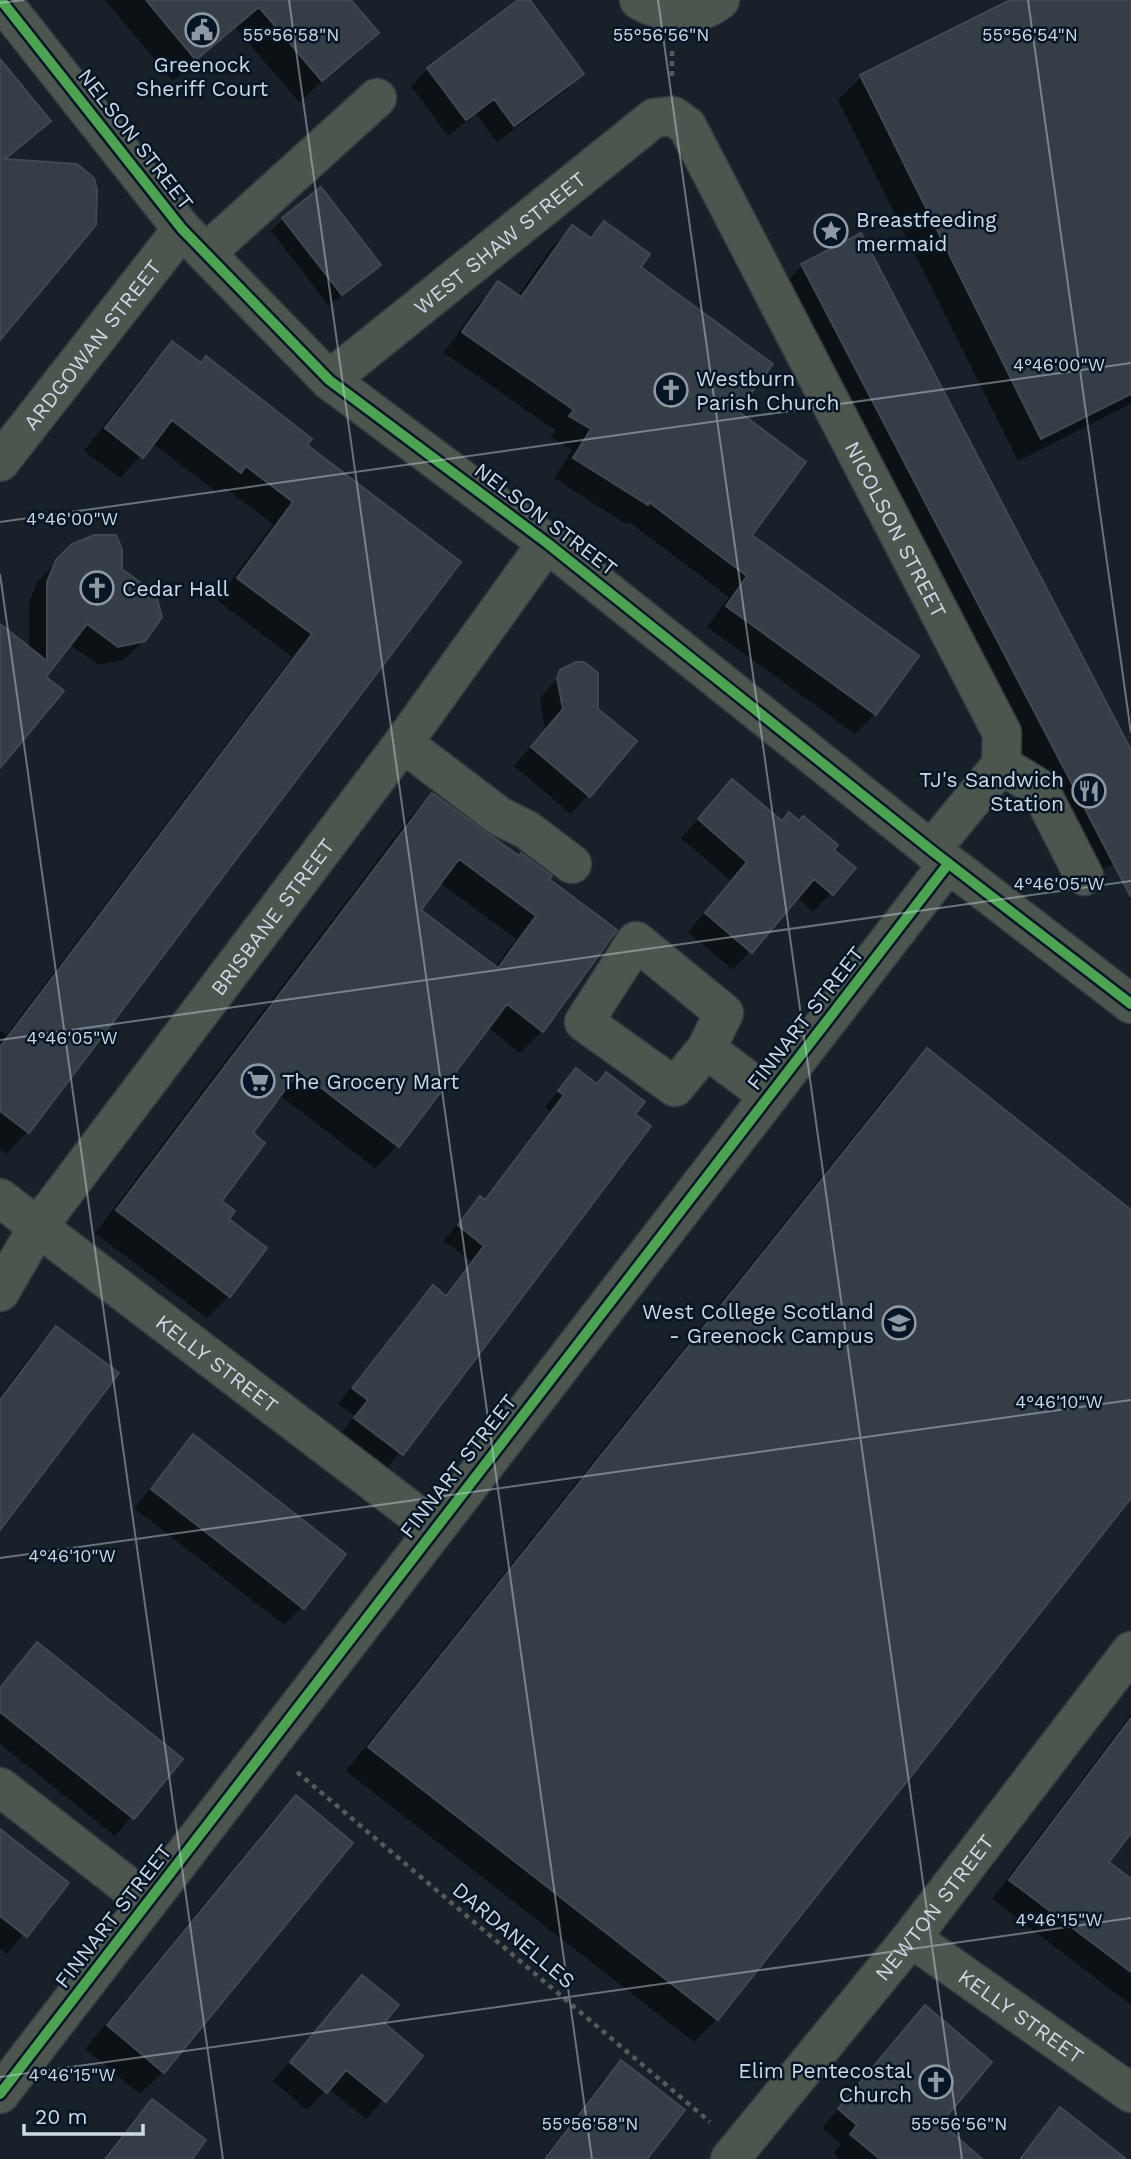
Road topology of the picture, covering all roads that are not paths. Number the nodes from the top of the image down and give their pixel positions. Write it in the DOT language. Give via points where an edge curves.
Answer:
graph roads {
  1 [pos="1,0"];
  2 [pos="720,0"];
  3 [pos="656,6"];
  4 [pos="377,98"];
  5 [pos="673,116"];
  6 [pos="194,241"];
  7 [pos="329,380"];
  8 [pos="0,462"];
  9 [pos="547,543"];
  10 [pos="403,743"];
  11 [pos="1001,765"];
  12 [pos="939,857"];
  13 [pos="572,864"];
  14 [pos="1084,876"];
  15 [pos="1131,1004"];
  16 [pos="706,1049"];
  17 [pos="769,1096"];
  18 [pos="0,1198"];
  19 [pos="37,1228"];
  20 [pos="0,1292"];
  21 [pos="434,1528"];
  22 [pos="1131,1651"];
  23 [pos="0,1787"];
  24 [pos="148,1902"];
  25 [pos="911,1938"];
  26 [pos="1131,2093"];
  27 [pos="0,2094"];
  28 [pos="735,2153"];
  1 -- 6 [label="street, NELSON STREET"];
  2 -- 3 [label="street" via="689,12"];
  4 -- 6 [label="street, ARDGOWAN STREET"];
  5 -- 7 [label="street, WEST SHAW STREET" via="654,118"];
  5 -- 11 [label="street, NICOLSON STREET" via="687,126 1002,733"];
  6 -- 7 [label="street, NELSON STREET"];
  6 -- 8 [label="street, ARDGOWAN STREET"];
  7 -- 9 [label="street, NELSON STREET"];
  9 -- 10 [label="street, BRISBANE STREET"];
  9 -- 12 [label="street, NELSON STREET"];
  10 -- 13 [label="street"];
  10 -- 19 [label="street, BRISBANE STREET"];
  11 -- 12 [label="street"];
  11 -- 14 [label="street" via="1038,788"];
  12 -- 15 [label="street, NELSON STREET"];
  12 -- 17 [label="street, FINNART STREET"];
  16 -- 17 [label="street"];
  17 -- 21 [label="street, FINNART STREET"];
  18 -- 19 [label="street, KELLY STREET"];
  19 -- 20 [label="street, BRISBANE STREET"];
  19 -- 21 [label="street, KELLY STREET"];
  21 -- 24 [label="street, FINNART STREET"];
  22 -- 25 [label="street, NEWTON STREET"];
  23 -- 24 [label="street"];
  24 -- 27 [label="street, FINNART STREET"];
  25 -- 26 [label="street, KELLY STREET"];
  25 -- 28 [label="street, NEWTON STREET"];
}
